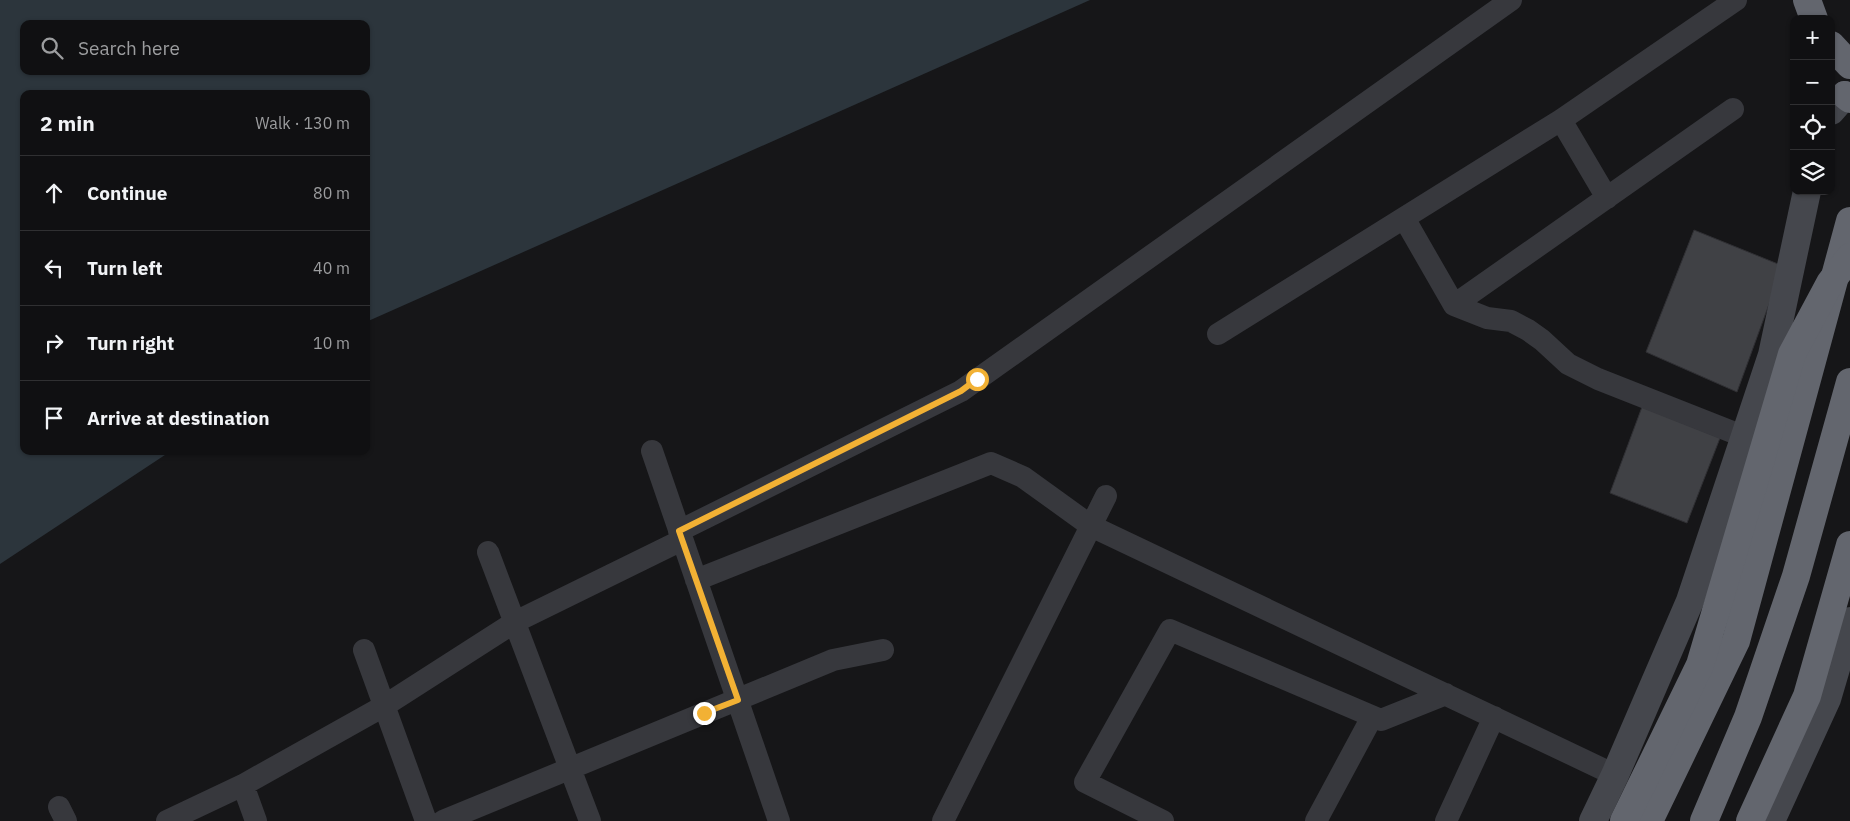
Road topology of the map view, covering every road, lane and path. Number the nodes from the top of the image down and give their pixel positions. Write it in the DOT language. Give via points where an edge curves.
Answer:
graph roads {
  1 [pos="1512,0"];
  2 [pos="1736,0"];
  3 [pos="1807,0"];
  4 [pos="1813,15"];
  5 [pos="1835,49"];
  6 [pos="1850,65"];
  7 [pos="1732,109"];
  8 [pos="1561,120"];
  9 [pos="1806,195"];
  10 [pos="1607,198"];
  11 [pos="1404,218"];
  12 [pos="1850,221"];
  13 [pos="1850,257"];
  14 [pos="1454,305"];
  15 [pos="1218,334"];
  16 [pos="1850,382"];
  17 [pos="1745,437"];
  18 [pos="652,451"];
  19 [pos="1106,496"];
  20 [pos="1091,526"];
  21 [pos="681,535"];
  22 [pos="1850,546"];
  23 [pos="488,552"];
  24 [pos="696,580"];
  25 [pos="1850,621"];
  26 [pos="515,622"];
  27 [pos="364,650"];
  28 [pos="883,650"];
  29 [pos="1446,694"];
  30 [pos="738,700"];
  31 [pos="384,706"];
  32 [pos="1372,717"];
  33 [pos="1494,717"];
  34 [pos="570,768"];
  35 [pos="1615,775"];
  36 [pos="243,785"];
  37 [pos="167,821"];
  38 [pos="256,821"];
  39 [pos="426,821"];
  40 [pos="443,821"];
  41 [pos="590,821"];
  42 [pos="779,821"];
  43 [pos="943,821"];
  44 [pos="1163,821"];
  45 [pos="1316,821"];
  46 [pos="1446,821"];
  47 [pos="1593,821"];
  48 [pos="1624,821"];
  49 [pos="1649,821"];
  50 [pos="1704,821"];
  51 [pos="1750,821"];
  52 [pos="1771,821"];
  1 -- 21 [label="street" via="961,391"];
  2 -- 8 [label="street"];
  3 -- 4 [label="highway"];
  5 -- 6 [label="highway"];
  7 -- 10 [label="street"];
  8 -- 10 [label="street"];
  8 -- 11 [label="street"];
  9 -- 17 [label="street" via="1772,355"];
  10 -- 14 [label="street"];
  11 -- 14 [label="street"];
  11 -- 15 [label="street"];
  12 -- 49 [label="highway" via="1736,641"];
  13 -- 48 [label="highway, bridge" via="1830,283 1792,354 1700,665"];
  14 -- 17 [label="street" via="1487,318 1511,320 1542,340 1568,364"];
  16 -- 50 [label="highway" via="1793,586 1748,717"];
  17 -- 35 [label="street" via="1690,601"];
  18 -- 21 [label="street"];
  19 -- 20 [label="street"];
  20 -- 24 [label="street" via="1023,477 991,463"];
  20 -- 29 [label="street"];
  20 -- 43 [label="street"];
  21 -- 24 [label="street"];
  21 -- 26 [label="street"];
  22 -- 51 [label="highway" via="1807,696"];
  23 -- 26 [label="street"];
  24 -- 30 [label="street"];
  25 -- 52 [label="street" via="1827,699"];
  26 -- 31 [label="street"];
  26 -- 34 [label="street"];
  27 -- 31 [label="street"];
  28 -- 30 [label="street" via="833,660"];
  29 -- 32 [label="street" via="1381,720"];
  29 -- 33 [label="street"];
  30 -- 34 [label="street"];
  30 -- 42 [label="street"];
  31 -- 36 [label="street"];
  31 -- 39 [label="street"];
  32 -- 44 [label="street" via="1170,630 1085,782"];
  32 -- 45 [label="street"];
  33 -- 35 [label="street"];
  33 -- 46 [label="street"];
  34 -- 40 [label="street"];
  34 -- 41 [label="street"];
  35 -- 47 [label="street"];
  36 -- 37 [label="street"];
  36 -- 38 [label="street"];
}
